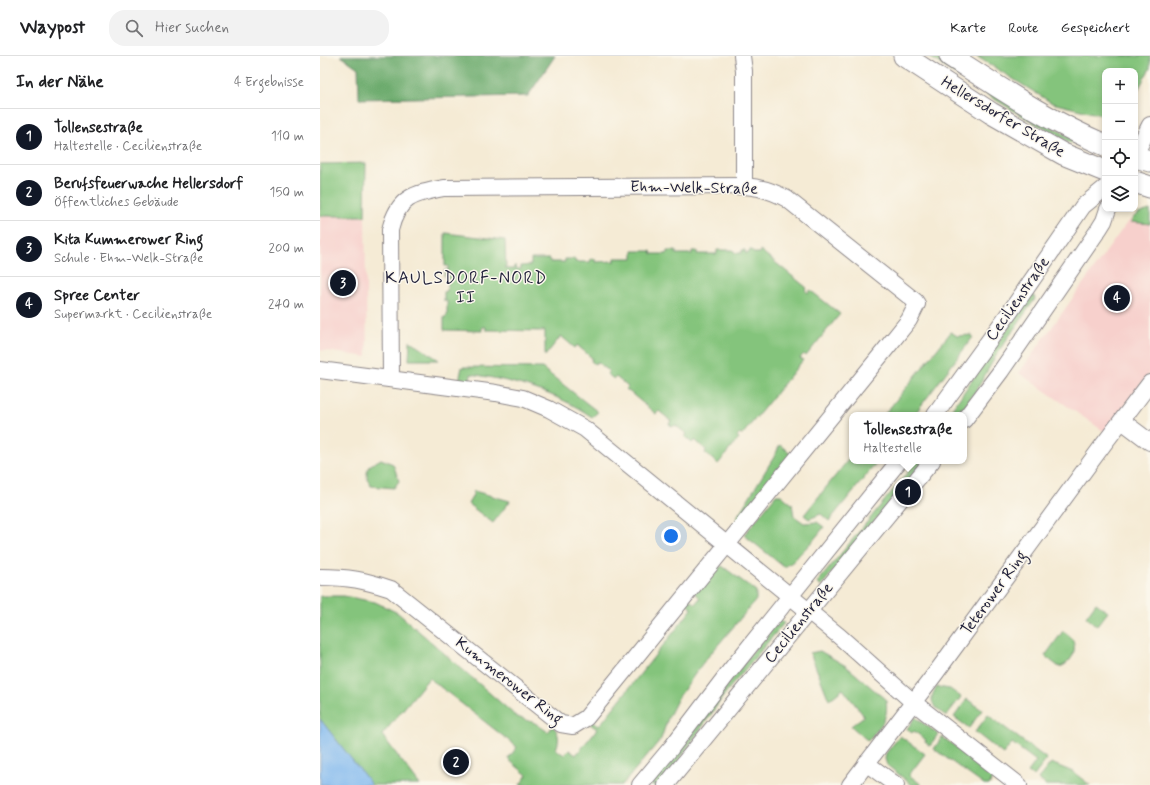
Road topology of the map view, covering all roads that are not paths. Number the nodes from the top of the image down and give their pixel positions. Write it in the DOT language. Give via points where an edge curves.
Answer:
graph roads {
  1 [pos="742,56"];
  2 [pos="904,56"];
  3 [pos="950,56"];
  4 [pos="1150,126"];
  5 [pos="1102,144"];
  6 [pos="1138,150"];
  7 [pos="1138,157"];
  8 [pos="1150,161"];
  9 [pos="1102,169"];
  10 [pos="1138,183"];
  11 [pos="744,186"];
  12 [pos="1150,187"];
  13 [pos="1102,190"];
  14 [pos="1107,212"];
  15 [pos="320,370"];
  16 [pos="391,379"];
  17 [pos="1150,383"];
  18 [pos="938,412"];
  19 [pos="967,416"];
  20 [pos="1122,421"];
  21 [pos="1150,442"];
  22 [pos="897,464"];
  23 [pos="930,464"];
  24 [pos="726,545"];
  25 [pos="320,577"];
  26 [pos="790,596"];
  27 [pos="809,612"];
  28 [pos="913,702"];
  29 [pos="866,763"];
  30 [pos="640,785"];
  31 [pos="666,785"];
  32 [pos="850,785"];
  33 [pos="896,785"];
  34 [pos="1019,785"];
  1 -- 11 [label="street"];
  2 -- 9 [label="main road, Hellersdorfer Straße" via="991,113 1063,154"];
  3 -- 5 [label="main road, Hellersdorfer Straße" via="1040,113"];
  4 -- 6 [label="street"];
  7 -- 8 [label="main road"];
  10 -- 12 [label="main road"];
  11 -- 16 [label="street, Ehm-Welk-Straße" via="444,188 422,192 405,200 395,212 390,230"];
  11 -- 24 [label="street, Ehm-Welk-Straße" via="777,193 787,199 917,304 909,320"];
  13 -- 18 [label="street, Cecilienstraße" via="1083,206"];
  14 -- 19 [label="street, Cecilienstraße" via="1099,229"];
  15 -- 16 [label="street"];
  16 -- 24 [label="street" via="523,398 549,409 585,429"];
  17 -- 20 [label="street, Teterower Ring"];
  20 -- 21 [label="street"];
  20 -- 28 [label="street, Teterower Ring"];
  22 -- 26 [label="street, Cecilienstraße"];
  23 -- 27 [label="street, Cecilienstraße"];
  24 -- 25 [label="street, Kummerower Ring" via="586,718 573,726 561,724 391,589 366,580"];
  24 -- 26 [label="street"];
  26 -- 27 [label="street"];
  26 -- 30 [label="street, Cecilienstraße"];
  27 -- 28 [label="street"];
  27 -- 31 [label="street, Cecilienstraße"];
  28 -- 29 [label="street, Teterower Ring"];
  28 -- 34 [label="street"];
  29 -- 32 [label="street, Teterower Ring"];
  29 -- 33 [label="street"];
}
